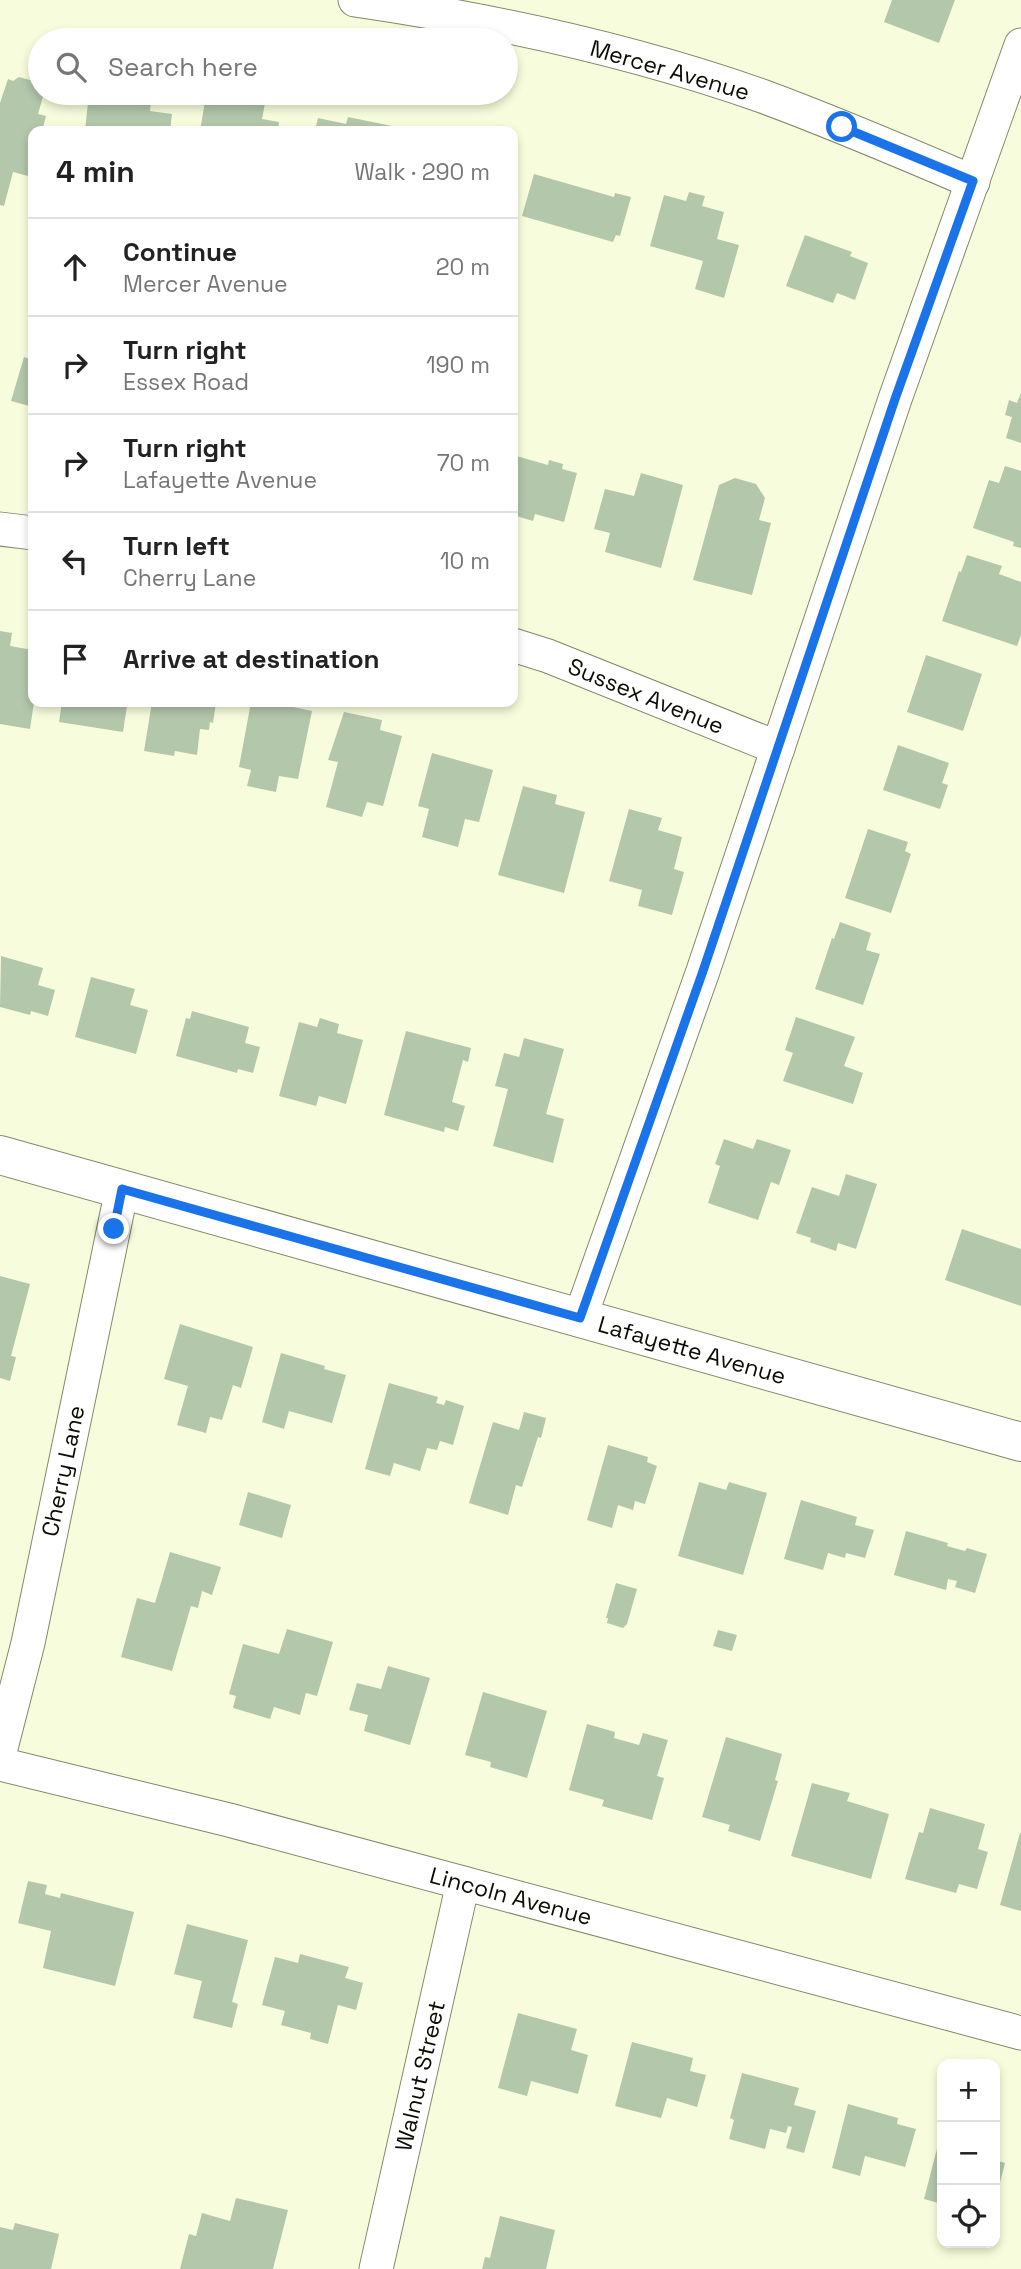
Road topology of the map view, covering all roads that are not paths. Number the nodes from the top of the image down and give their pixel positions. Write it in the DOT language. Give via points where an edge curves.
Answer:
graph roads {
  1 [pos="355,0"];
  2 [pos="510,28"];
  3 [pos="518,30"];
  4 [pos="1021,45"];
  5 [pos="973,181"];
  6 [pos="0,529"];
  7 [pos="28,532"];
  8 [pos="518,647"];
  9 [pos="778,748"];
  10 [pos="0,1155"];
  11 [pos="122,1189"];
  12 [pos="580,1318"];
  13 [pos="1021,1442"];
  14 [pos="0,1752"];
  15 [pos="0,1764"];
  16 [pos="463,1883"];
  17 [pos="1021,2033"];
  18 [pos="376,2269"];
  1 -- 2 [label="street, Mercer Avenue"];
  3 -- 5 [label="street, Mercer Avenue" via="665,66 761,96"];
  4 -- 5 [label="street"];
  5 -- 9 [label="street"];
  6 -- 7 [label="street"];
  8 -- 9 [label="street, Sussex Avenue"];
  9 -- 12 [label="street"];
  10 -- 11 [label="street, Lafayette Avenue"];
  11 -- 12 [label="street, Lafayette Avenue"];
  11 -- 14 [label="street, Cherry Lane" via="28,1643"];
  12 -- 13 [label="street, Lafayette Avenue"];
  15 -- 16 [label="street, Lincoln Avenue"];
  16 -- 17 [label="street, Lincoln Avenue"];
  16 -- 18 [label="street, Walnut Street"];
}
